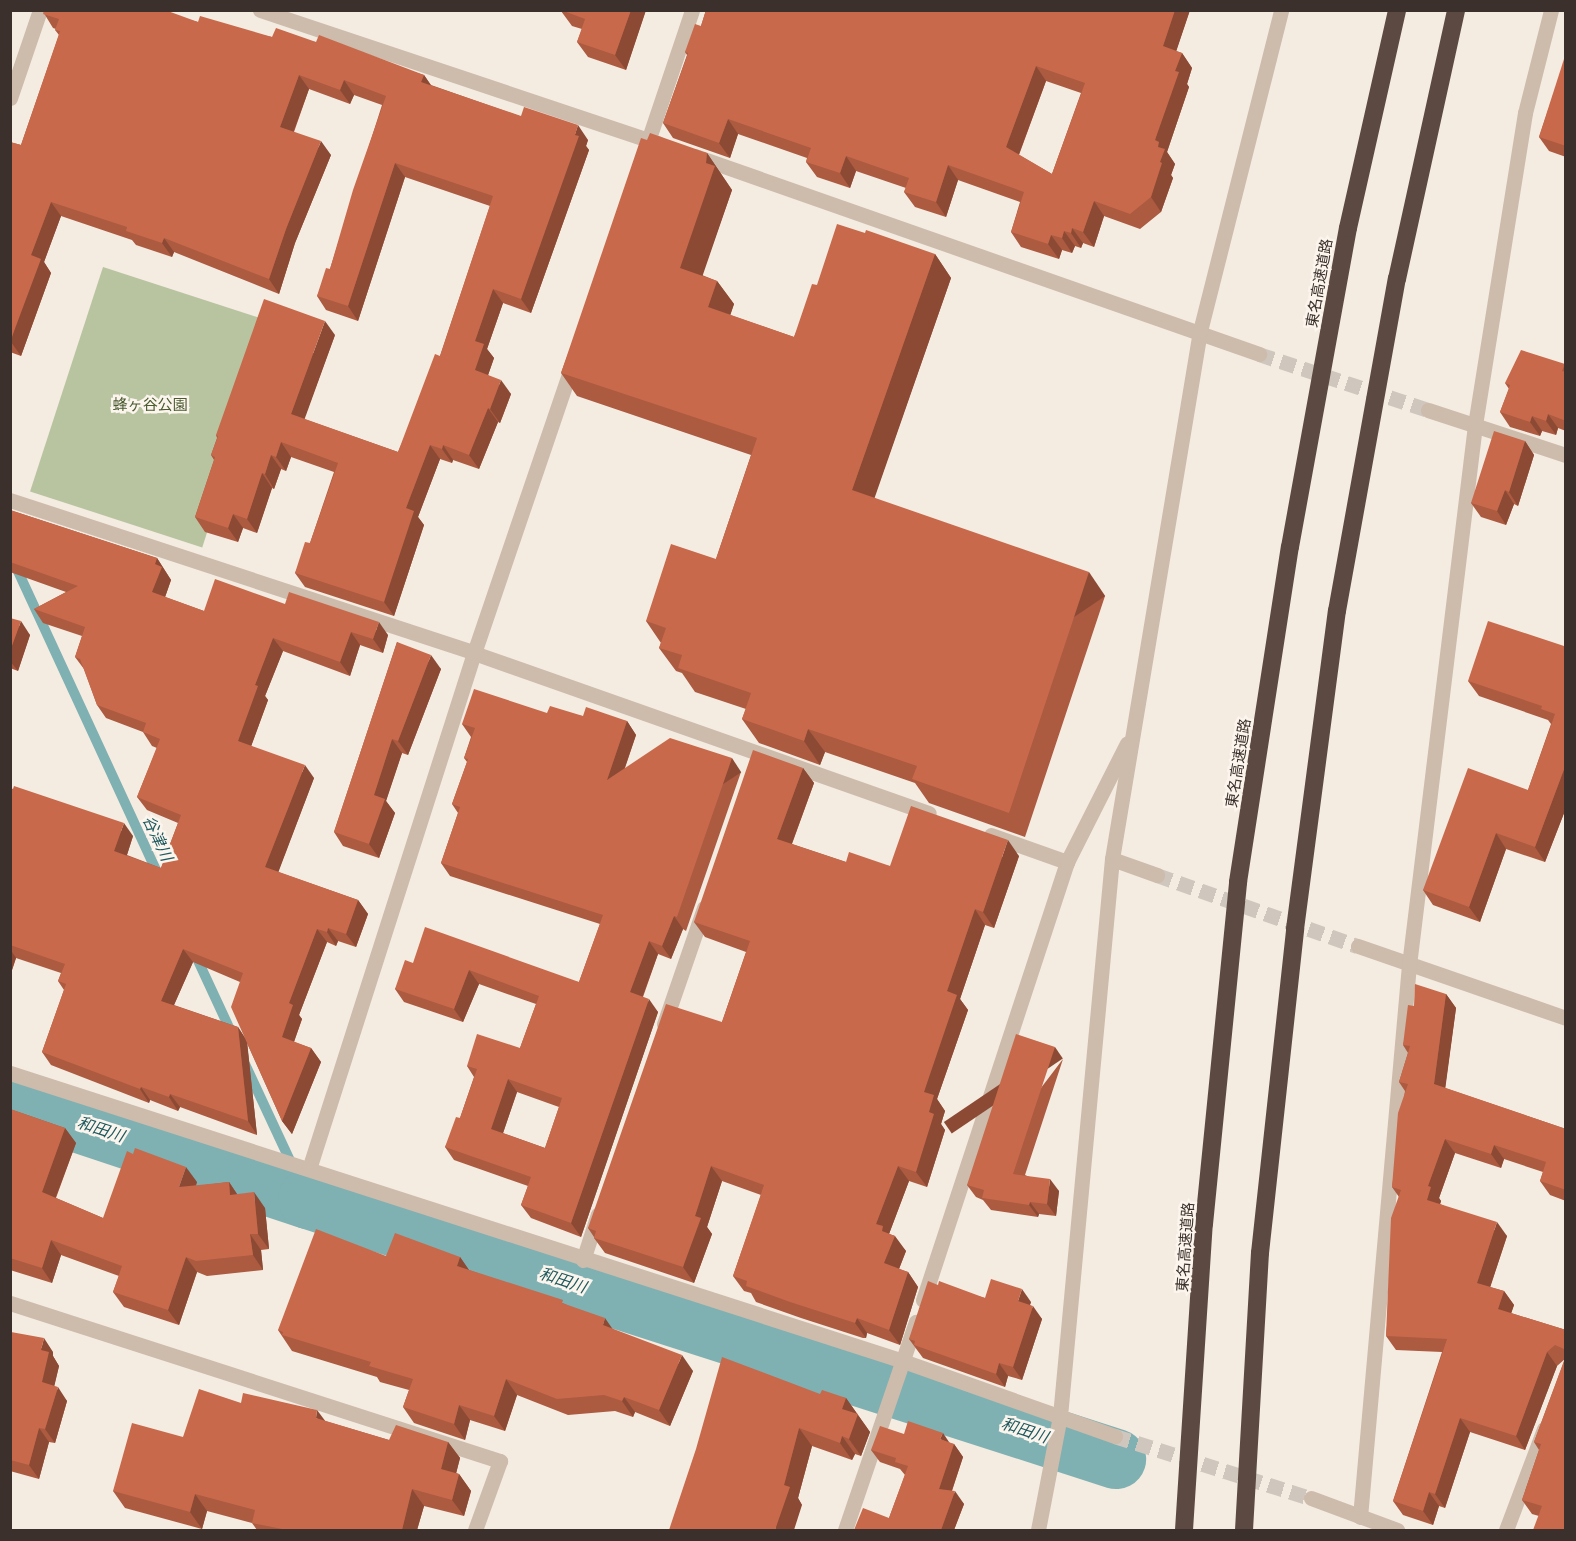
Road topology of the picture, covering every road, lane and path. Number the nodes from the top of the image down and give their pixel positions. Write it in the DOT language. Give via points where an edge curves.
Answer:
graph roads {
  1 [pos="40,10"];
  2 [pos="260,10"];
  3 [pos="692,10"];
  4 [pos="1281,10"];
  5 [pos="1397,10"];
  6 [pos="1456,10"];
  7 [pos="1551,10"];
  8 [pos="10,98"];
  9 [pos="649,140"];
  10 [pos="637,173"];
  11 [pos="1200,331"];
  12 [pos="577,352"];
  13 [pos="1259,354"];
  14 [pos="1428,410"];
  15 [pos="1475,425"];
  16 [pos="1566,455"];
  17 [pos="10,500"];
  18 [pos="474,653"];
  19 [pos="1134,730"];
  20 [pos="946,819"];
  21 [pos="979,831"];
  22 [pos="1112,859"];
  23 [pos="1068,862"];
  24 [pos="1157,875"];
  25 [pos="711,888"];
  26 [pos="1358,946"];
  27 [pos="1409,965"];
  28 [pos="1566,1018"];
  29 [pos="661,1034"];
  30 [pos="10,1073"];
  31 [pos="309,1169"];
  32 [pos="602,1203"];
  33 [pos="583,1260"];
  34 [pos="12,1308"];
  35 [pos="903,1361"];
  36 [pos="1549,1414"];
  37 [pos="1058,1424"];
  38 [pos="1115,1436"];
  39 [pos="1311,1498"];
  40 [pos="1360,1517"];
  41 [pos="475,1530"];
  42 [pos="845,1530"];
  43 [pos="1038,1530"];
  44 [pos="1184,1530"];
  45 [pos="1244,1530"];
  46 [pos="1397,1530"];
  47 [pos="1506,1530"];
  1 -- 8 [label="street"];
  2 -- 9 [label="street"];
  3 -- 9 [label="street"];
  4 -- 11 [label="street"];
  5 -- 44 [label="highway, 東名高速道路" via="1346,239 1290,547 1238,882 1204,1224"];
  6 -- 45 [label="highway" via="1397,279 1337,611 1295,929 1260,1253"];
  7 -- 15 [label="street" via="1525,113"];
  9 -- 10 [label="street"];
  9 -- 11 [label="street"];
  11 -- 13 [label="street"];
  11 -- 19 [label="street"];
  12 -- 18 [label="street"];
  14 -- 15 [label="street"];
  15 -- 16 [label="street"];
  15 -- 27 [label="street"];
  17 -- 18 [label="street"];
  18 -- 20 [label="street" via="756,758"];
  18 -- 31 [label="street"];
  19 -- 22 [label="street"];
  19 -- 23 [label="street"];
  21 -- 23 [label="street"];
  22 -- 24 [label="street"];
  22 -- 37 [label="street"];
  23 -- 35 [label="street"];
  25 -- 29 [label="street"];
  26 -- 27 [label="street"];
  27 -- 28 [label="street"];
  27 -- 40 [label="street"];
  30 -- 31 [label="street"];
  31 -- 33 [label="street"];
  32 -- 33 [label="street"];
  33 -- 35 [label="street"];
  34 -- 41 [label="street" via="500,1461"];
  35 -- 37 [label="street"];
  35 -- 42 [label="street"];
  36 -- 47 [label="street"];
  37 -- 38 [label="street"];
  37 -- 43 [label="street"];
  39 -- 40 [label="street"];
  40 -- 46 [label="street"];
}
